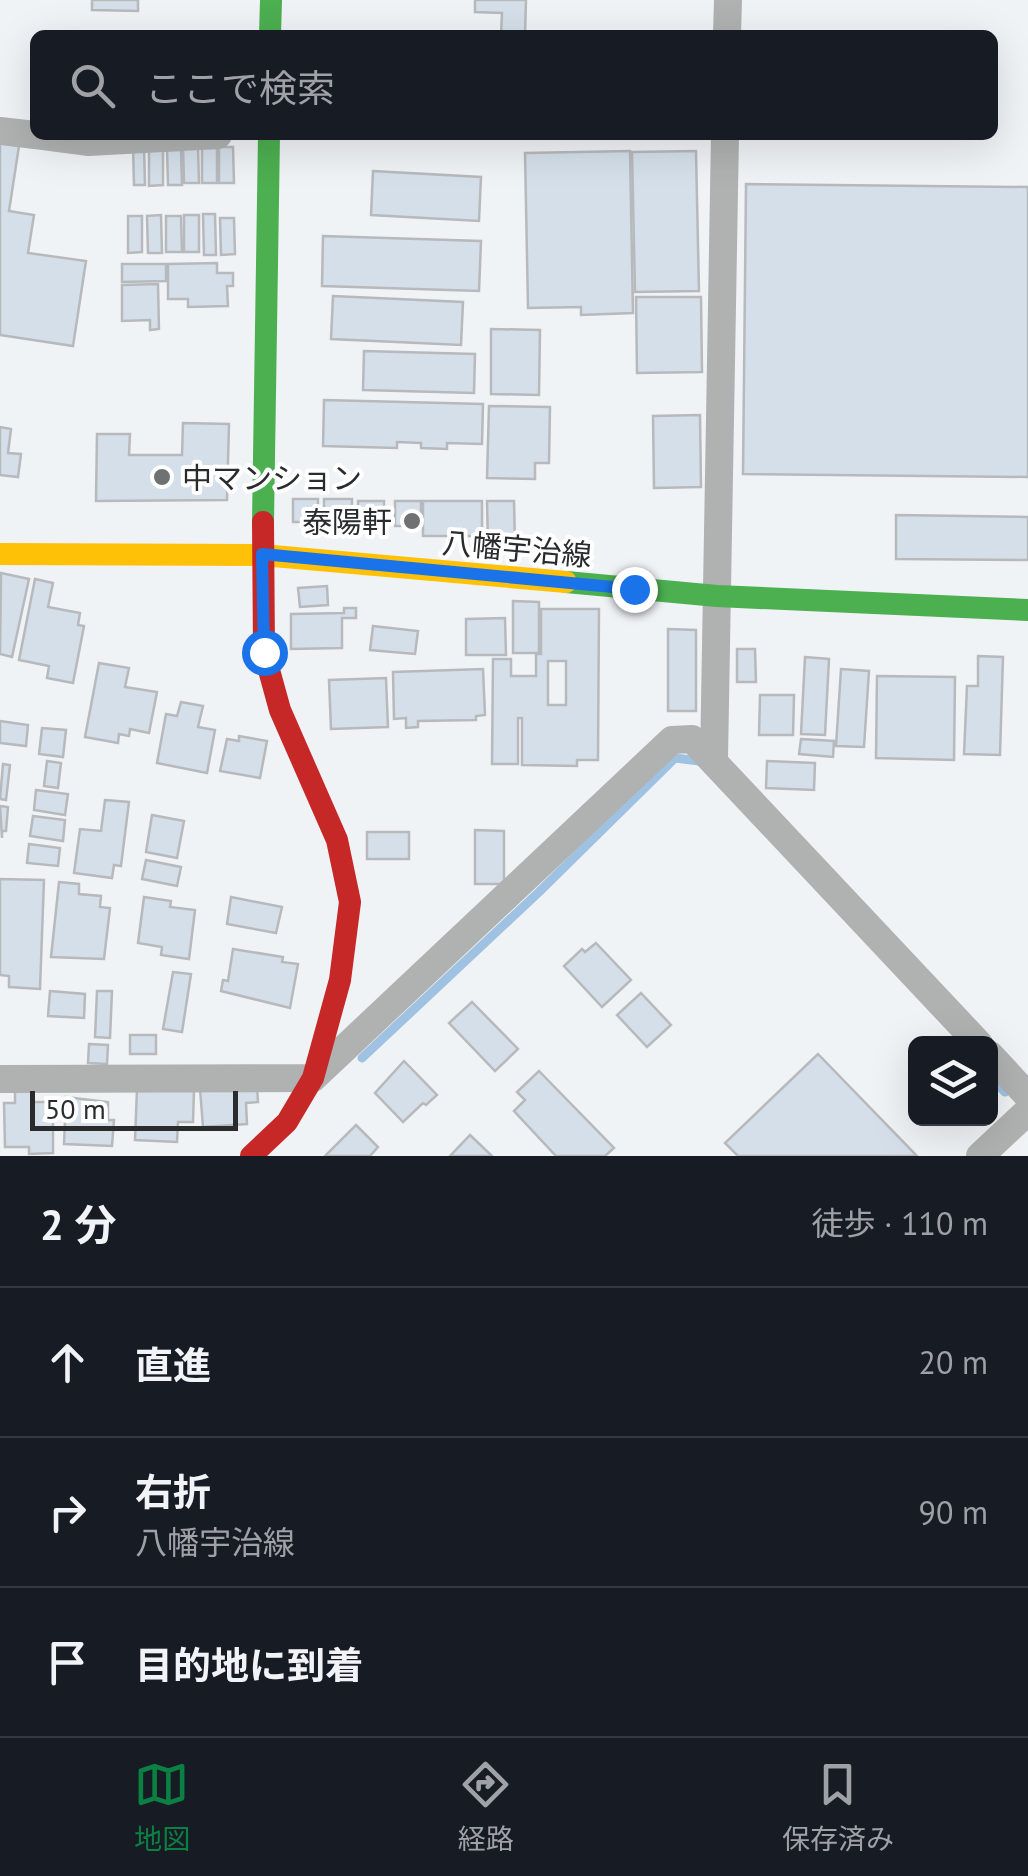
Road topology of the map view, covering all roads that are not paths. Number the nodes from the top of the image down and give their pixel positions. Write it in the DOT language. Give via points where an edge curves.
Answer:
graph roads {
  1 [pos="271,0"];
  2 [pos="728,0"];
  3 [pos="270,30"];
  4 [pos="727,30"];
  5 [pos="0,131"];
  6 [pos="30,134"];
  7 [pos="74,140"];
  8 [pos="126,140"];
  9 [pos="269,140"];
  10 [pos="725,140"];
  11 [pos="0,554"];
  12 [pos="262,554"];
  13 [pos="716,596"];
  14 [pos="1028,610"];
  15 [pos="714,760"];
  16 [pos="972,1036"];
  17 [pos="998,1064"];
  18 [pos="313,1078"];
  19 [pos="0,1080"];
  20 [pos="1028,1096"];
  21 [pos="1028,1111"];
  22 [pos="251,1156"];
  23 [pos="980,1156"];
  1 -- 3 [label="street"];
  2 -- 4 [label="street"];
  5 -- 6 [label="street"];
  7 -- 8 [label="street"];
  9 -- 12 [label="street"];
  10 -- 13 [label="street"];
  11 -- 12 [label="street, 八幡宇治線"];
  12 -- 13 [label="street, 八幡宇治線"];
  12 -- 18 [label="street" via="264,652 280,710 337,840 350,902 340,980"];
  13 -- 14 [label="street, 八幡宇治線"];
  13 -- 15 [label="street"];
  15 -- 16 [label="street"];
  15 -- 18 [label="street" via="692,739 672,740"];
  17 -- 20 [label="street"];
  18 -- 19 [label="street"];
  18 -- 22 [label="street" via="287,1122"];
  21 -- 23 [label="street"];
}
